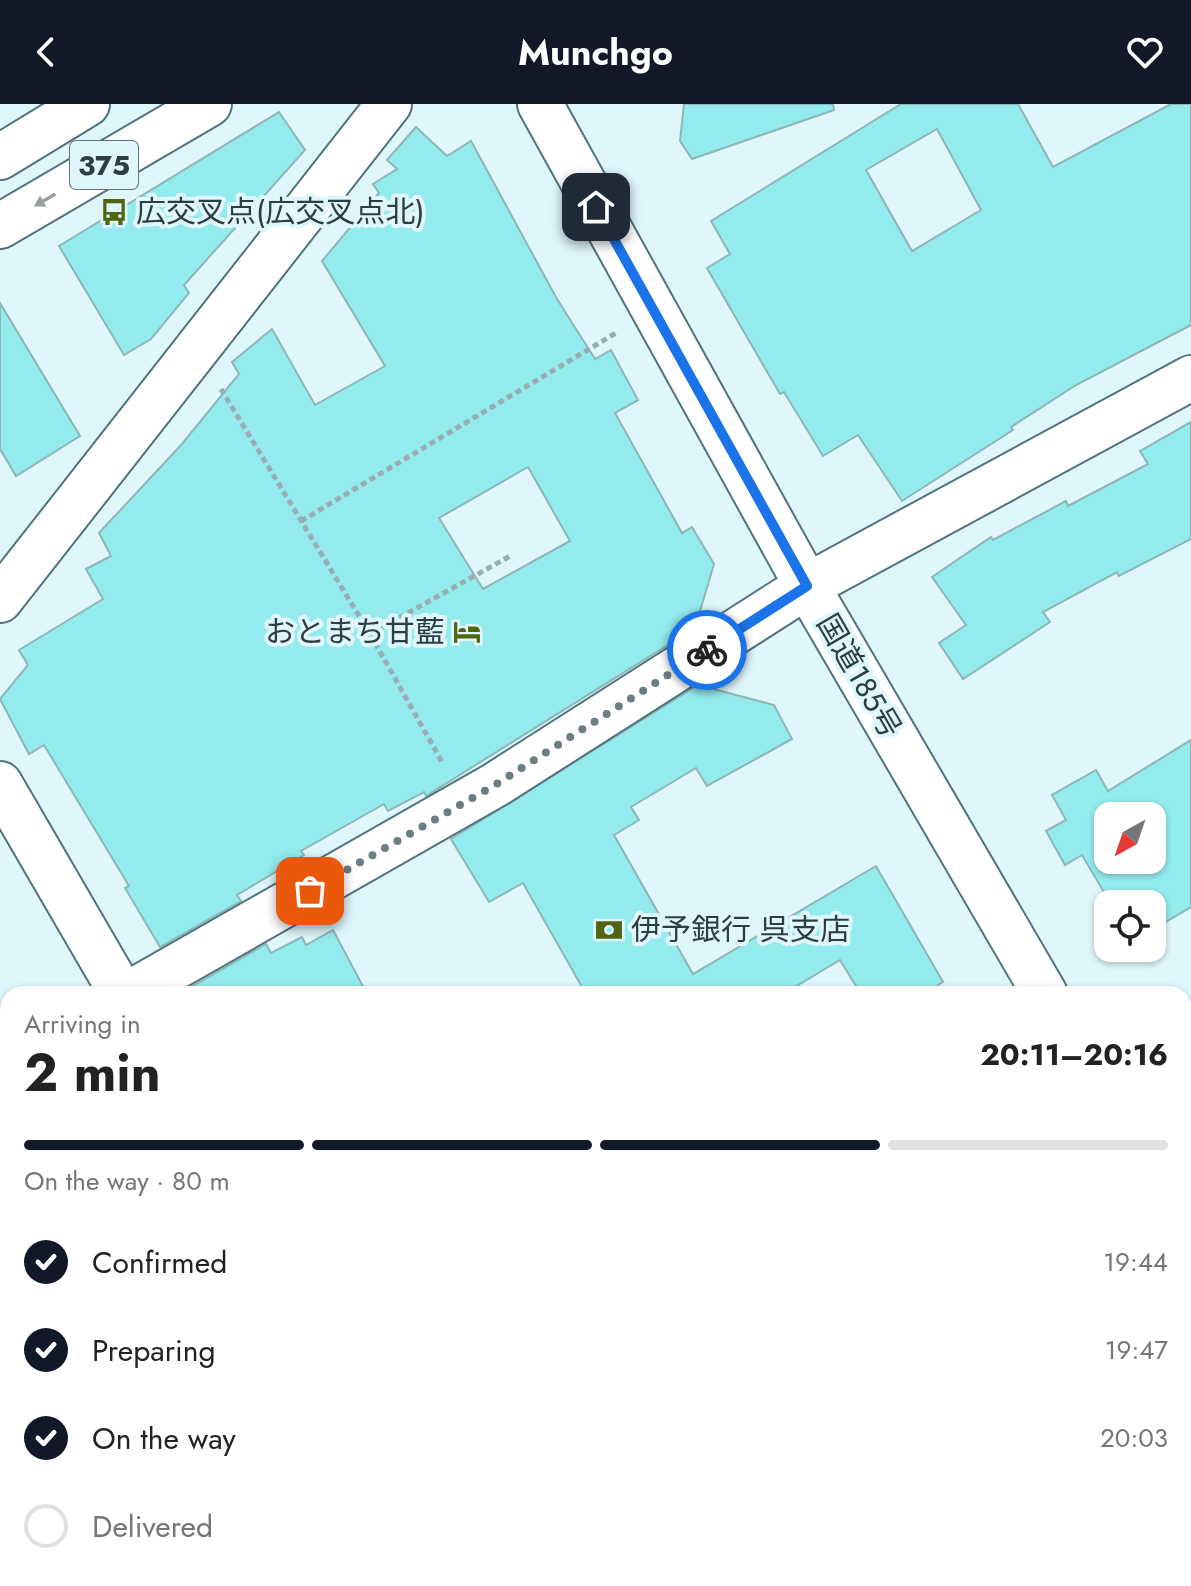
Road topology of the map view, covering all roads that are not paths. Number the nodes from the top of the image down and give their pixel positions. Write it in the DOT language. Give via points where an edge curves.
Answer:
graph roads {
  1 [pos="87,104"];
  2 [pos="209,104"];
  3 [pos="389,104"];
  4 [pos="540,104"];
  5 [pos="0,157"];
  6 [pos="0,226"];
  7 [pos="1191,378"];
  8 [pos="807,586"];
  9 [pos="0,600"];
  10 [pos="0,784"];
  11 [pos="117,986"];
  12 [pos="142,986"];
  13 [pos="1040,986"];
  1 -- 5 [label="main road, 375"];
  2 -- 6 [label="main road, 375, one-way"];
  3 -- 9 [label="main road"];
  4 -- 8 [label="main road, 国道185号"];
  7 -- 8 [label="main road"];
  8 -- 12 [label="main road" via="465,802"];
  8 -- 13 [label="main road, 国道185号"];
  10 -- 11 [label="main road"];
}
